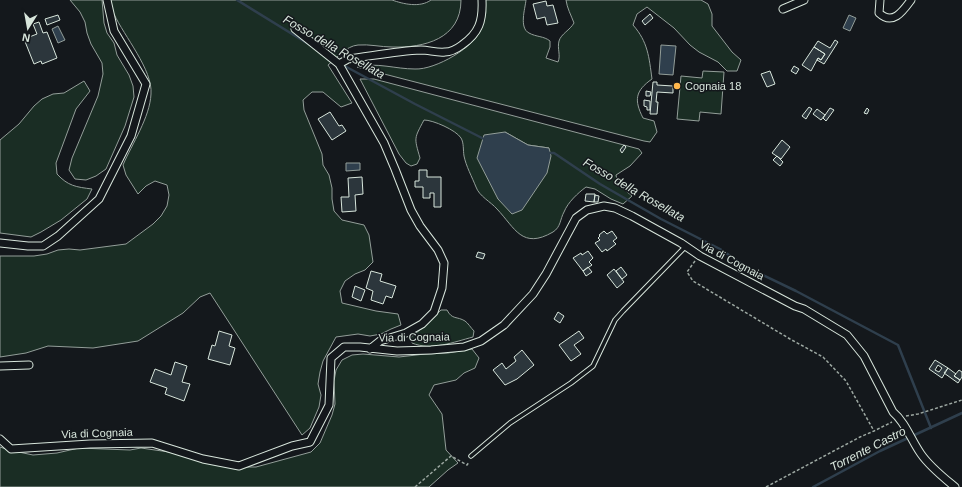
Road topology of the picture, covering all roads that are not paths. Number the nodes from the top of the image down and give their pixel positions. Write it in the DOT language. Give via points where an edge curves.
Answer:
graph roads {
  1 [pos="107,0"];
  2 [pos="482,0"];
  3 [pos="804,0"];
  4 [pos="880,0"];
  5 [pos="911,0"];
  6 [pos="783,9"];
  7 [pos="295,29"];
  8 [pos="339,64"];
  9 [pos="0,243"];
  10 [pos="685,247"];
  11 [pos="370,349"];
  12 [pos="29,365"];
  13 [pos="0,366"];
  14 [pos="0,439"];
  15 [pos="471,456"];
  16 [pos="955,487"];
  1 -- 9 [label="street" via="114,31 146,84 131,136 99,199 58,236 43,246"];
  2 -- 8 [label="street" via="477,31 460,47 447,52 423,50 348,59"];
  3 -- 6 [label="street"];
  4 -- 5 [label="street" via="879,13 888,18 897,16"];
  7 -- 8 [label="street"];
  8 -- 11 [label="street" via="384,143 411,210 444,263 442,288 434,312 422,324 406,334 380,340"];
  10 -- 11 [label="street, Via di Cognaia" via="615,208 604,206 587,210 576,218 546,274 532,294 504,325 481,341 464,347 431,350"];
  10 -- 15 [label="lane" via="615,320 593,366 510,423"];
  10 -- 16 [label="street, Via di Cognaia" via="804,309 847,335 864,356 921,454"];
  11 -- 14 [label="street, Via di Cognaia" via="344,347 331,358 328,405 310,442 239,466 203,459 152,443 11,449"];
  12 -- 13 [label="street"];
}
